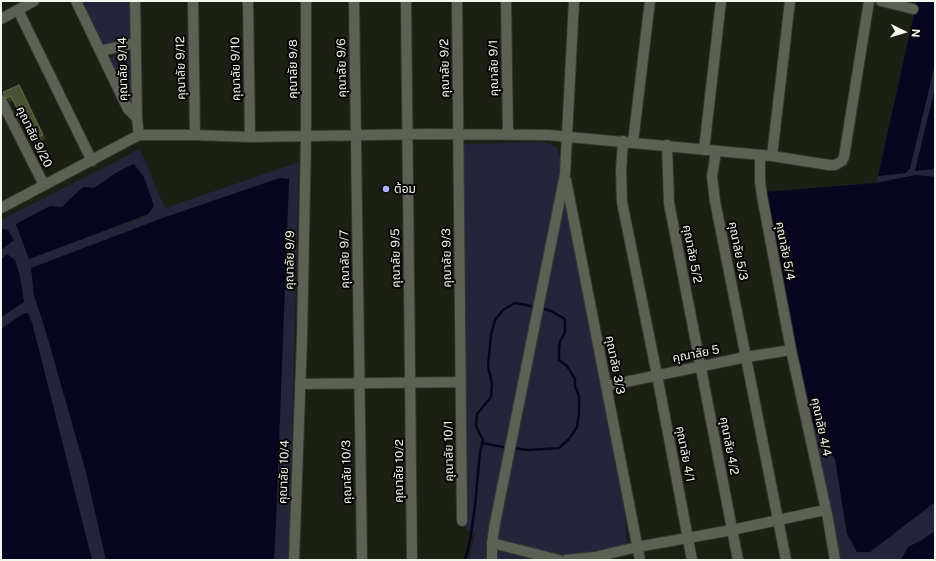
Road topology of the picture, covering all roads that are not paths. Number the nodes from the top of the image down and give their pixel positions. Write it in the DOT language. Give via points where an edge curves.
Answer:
graph roads {
  1 [pos="34,1"];
  2 [pos="76,1"];
  3 [pos="135,1"];
  4 [pos="193,1"];
  5 [pos="248,1"];
  6 [pos="306,1"];
  7 [pos="354,1"];
  8 [pos="406,1"];
  9 [pos="457,1"];
  10 [pos="506,1"];
  11 [pos="574,1"];
  12 [pos="650,1"];
  13 [pos="720,1"];
  14 [pos="790,1"];
  15 [pos="869,1"];
  16 [pos="881,1"];
  17 [pos="913,9"];
  18 [pos="18,10"];
  19 [pos="1,19"];
  20 [pos="136,44"];
  21 [pos="100,51"];
  22 [pos="1,100"];
  23 [pos="138,118"];
  24 [pos="408,134"];
  25 [pos="458,134"];
  26 [pos="508,134"];
  27 [pos="195,135"];
  28 [pos="356,135"];
  29 [pos="139,136"];
  30 [pos="306,136"];
  31 [pos="250,137"];
  32 [pos="567,137"];
  33 [pos="628,142"];
  34 [pos="667,145"];
  35 [pos="704,150"];
  36 [pos="716,151"];
  37 [pos="760,156"];
  38 [pos="772,156"];
  39 [pos="92,161"];
  40 [pos="564,174"];
  41 [pos="44,186"];
  42 [pos="1,208"];
  43 [pos="791,350"];
  44 [pos="746,357"];
  45 [pos="701,367"];
  46 [pos="657,375"];
  47 [pos="411,382"];
  48 [pos="461,382"];
  49 [pos="359,383"];
  50 [pos="300,384"];
  51 [pos="606,386"];
  52 [pos="825,510"];
  53 [pos="778,520"];
  54 [pos="462,521"];
  55 [pos="732,530"];
  56 [pos="687,537"];
  57 [pos="492,543"];
  58 [pos="637,547"];
  59 [pos="595,558"];
  60 [pos="294,560"];
  61 [pos="362,560"];
  62 [pos="412,560"];
  63 [pos="492,560"];
  64 [pos="559,560"];
  65 [pos="566,560"];
  66 [pos="640,560"];
  67 [pos="692,560"];
  68 [pos="738,560"];
  69 [pos="786,560"];
  70 [pos="835,560"];
  1 -- 18 [label="street"];
  2 -- 21 [label="street"];
  3 -- 20 [label="street, คุณาลัย 9/14"];
  4 -- 27 [label="street, คุณาลัย 9/12"];
  5 -- 31 [label="street, คุณาลัย 9/10"];
  6 -- 30 [label="street, คุณาลัย 9/8"];
  7 -- 28 [label="street, คุณาลัย 9/6"];
  8 -- 24 [label="street, คุณาลัย 9/5"];
  9 -- 25 [label="street, คุณาลัย 9/2"];
  10 -- 26 [label="street, คุณาลัย 9/1"];
  11 -- 32 [label="street"];
  12 -- 33 [label="street, คุณาลัย 4/1"];
  13 -- 35 [label="street"];
  14 -- 38 [label="street"];
  15 -- 38 [label="street" via="842,161 829,165"];
  16 -- 17 [label="street"];
  18 -- 19 [label="street"];
  18 -- 39 [label="street"];
  20 -- 21 [label="street"];
  20 -- 23 [label="street, คุณาลัย 9/14"];
  21 -- 23 [label="street" via="128,109"];
  22 -- 41 [label="street, คุณาลัย 9/20"];
  23 -- 29 [label="street, คุณาลัย 9/14"];
  24 -- 25 [label="street"];
  24 -- 28 [label="street"];
  24 -- 47 [label="street, คุณาลัย 9/5"];
  25 -- 26 [label="street"];
  25 -- 48 [label="street, คุณาลัย 9/3"];
  26 -- 32 [label="street"];
  27 -- 29 [label="street"];
  27 -- 31 [label="street"];
  28 -- 30 [label="street"];
  28 -- 49 [label="street, คุณาลัย 9/7"];
  29 -- 39 [label="street"];
  30 -- 31 [label="street"];
  30 -- 50 [label="street, คุณาลัย 9/9"];
  32 -- 33 [label="street"];
  32 -- 40 [label="street"];
  33 -- 34 [label="street"];
  33 -- 46 [label="street, คุณาลัย 4/1" via="621,171 622,202"];
  34 -- 35 [label="street"];
  34 -- 45 [label="street, คุณาลัย 5/2" via="669,203"];
  35 -- 36 [label="street"];
  36 -- 37 [label="street"];
  36 -- 44 [label="street, คุณาลัย 5/3" via="713,190"];
  37 -- 38 [label="street"];
  37 -- 43 [label="street, คุณาลัย 5/4" via="761,189"];
  39 -- 41 [label="street"];
  40 -- 51 [label="street, คุณาลัย 3/3"];
  40 -- 57 [label="street"];
  41 -- 42 [label="street"];
  43 -- 44 [label="street, คุณาลัย 5"];
  43 -- 52 [label="street, คุณาลัย 4/4"];
  44 -- 45 [label="street, คุณาลัย 5"];
  44 -- 53 [label="street, คุณาลัย 5/3"];
  45 -- 46 [label="street, คุณาลัย 5"];
  45 -- 55 [label="street, คุณาลัย 4/2"];
  46 -- 51 [label="street, คุณาลัย 5"];
  46 -- 56 [label="street, คุณาลัย 4/1"];
  47 -- 48 [label="street"];
  47 -- 49 [label="street"];
  47 -- 62 [label="street, คุณาลัย 10/2"];
  48 -- 54 [label="street, คุณาลัย 10/1"];
  49 -- 50 [label="street"];
  49 -- 61 [label="street, คุณาลัย 10/3"];
  50 -- 60 [label="street, คุณาลัย 10/4"];
  51 -- 58 [label="street, คุณาลัย 3/3"];
  52 -- 53 [label="street"];
  52 -- 70 [label="street, คุณาลัย 4/4"];
  53 -- 55 [label="street"];
  53 -- 69 [label="street, คุณาลัย 5/3"];
  55 -- 56 [label="street"];
  55 -- 68 [label="street, คุณาลัย 4/2"];
  56 -- 58 [label="street"];
  56 -- 67 [label="street, คุณาลัย 4/1"];
  57 -- 63 [label="street"];
  57 -- 64 [label="street"];
  58 -- 59 [label="street"];
  58 -- 66 [label="street, คุณาลัย 3/3"];
  59 -- 65 [label="street"];
}
